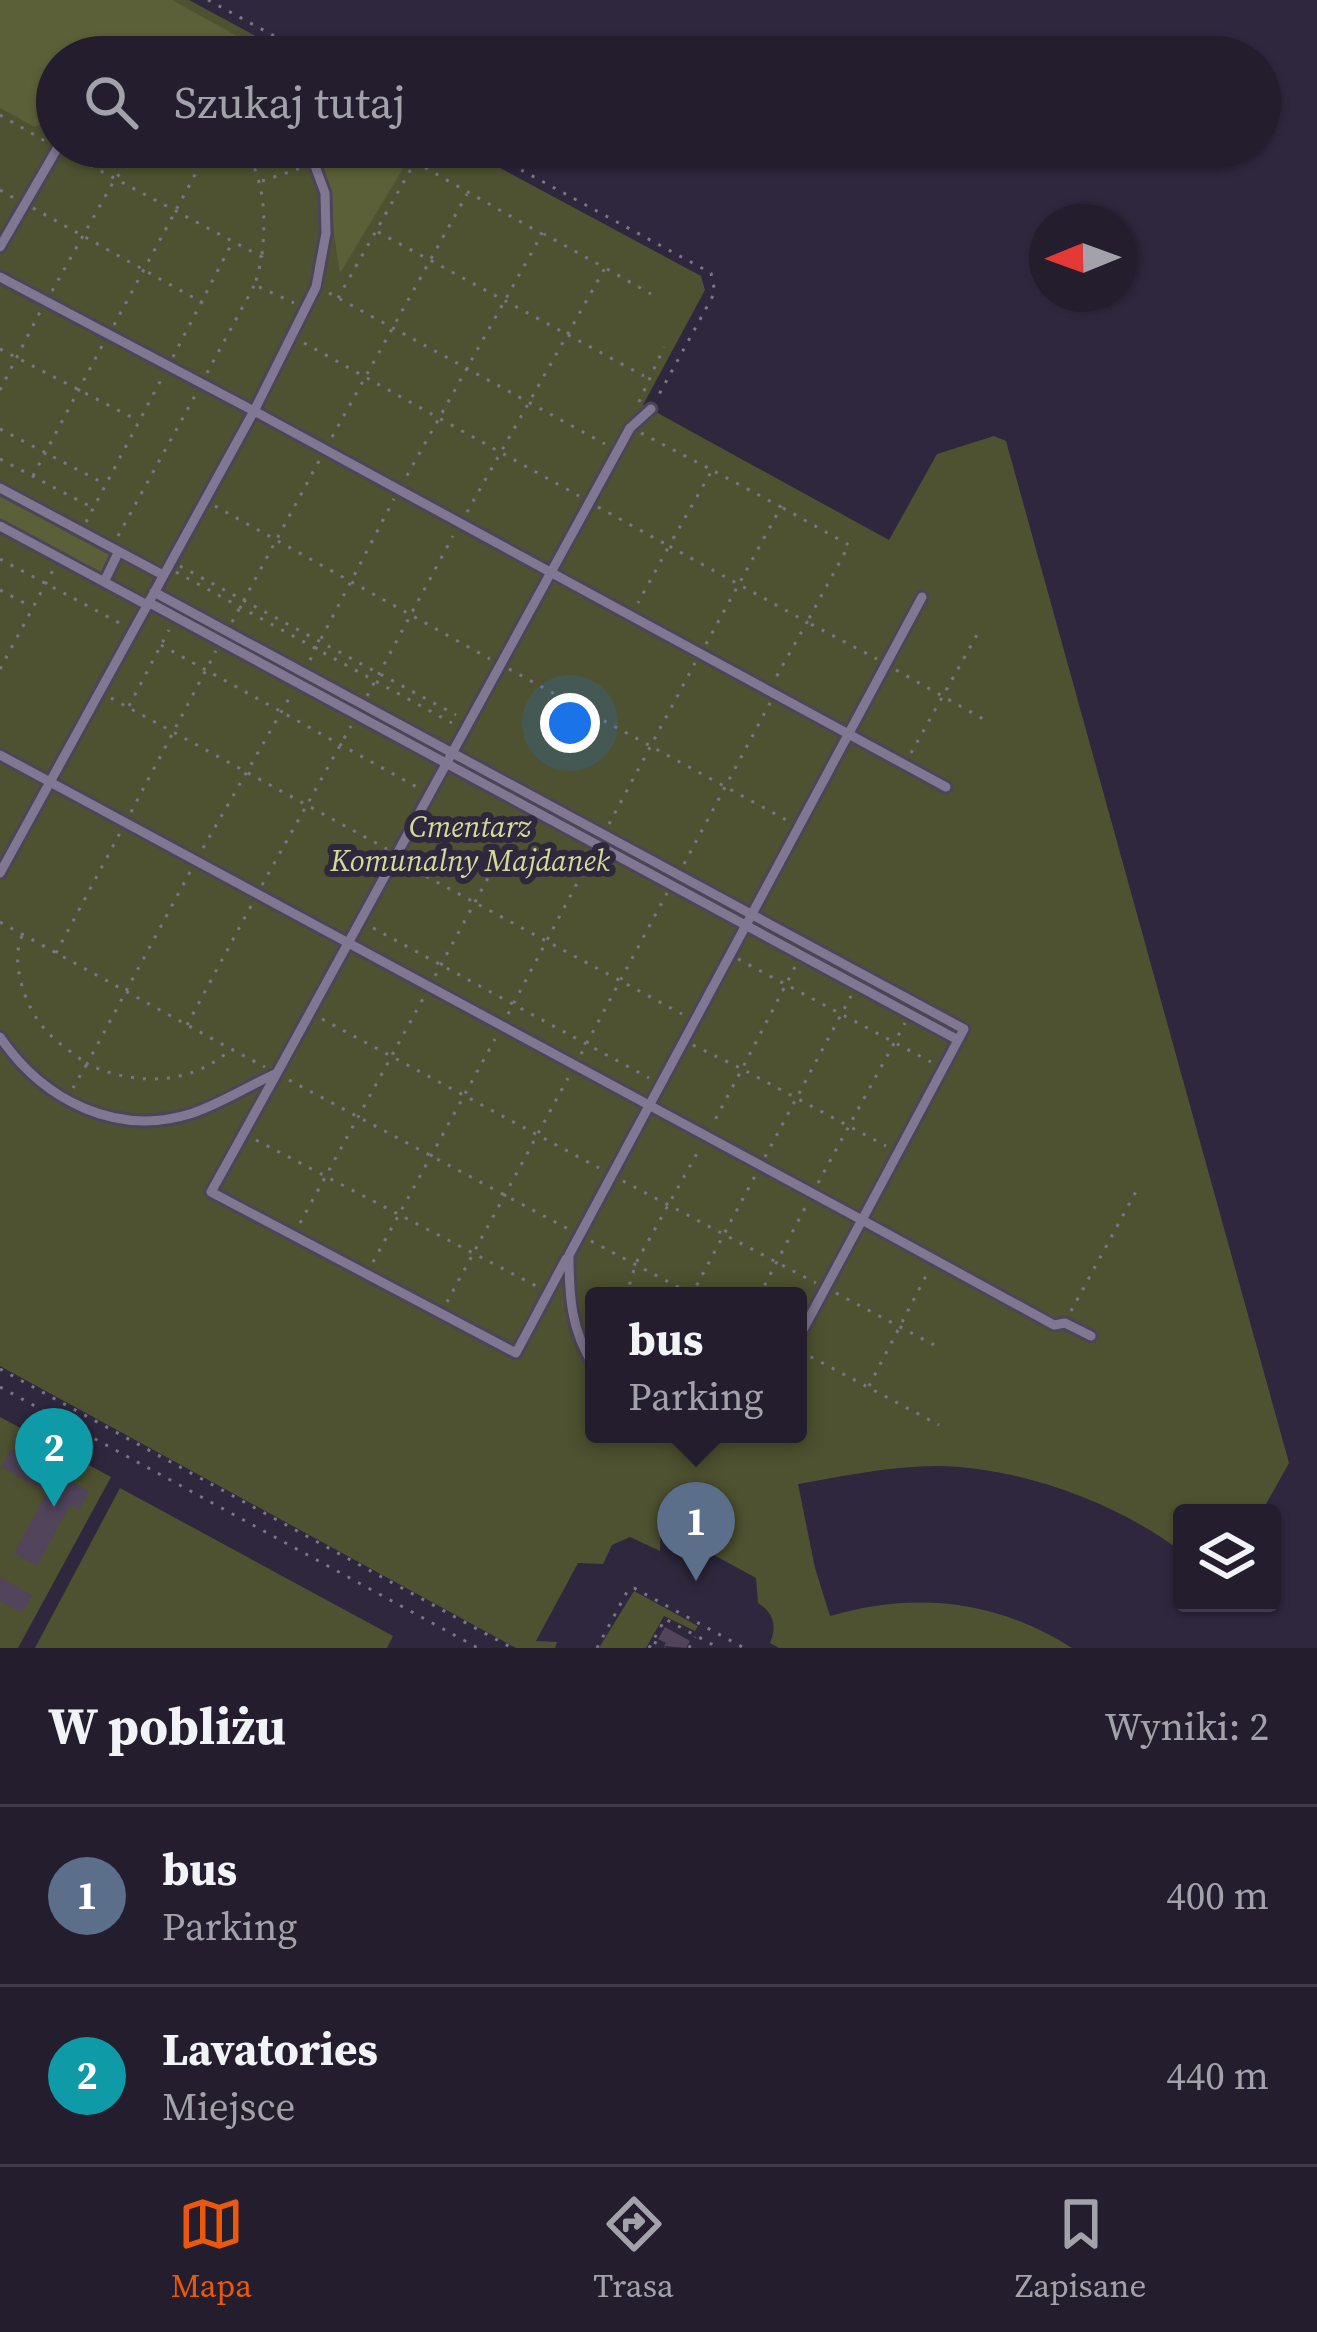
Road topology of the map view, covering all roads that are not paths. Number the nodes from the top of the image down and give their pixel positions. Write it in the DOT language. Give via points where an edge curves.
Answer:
graph roads {
  1 [pos="45,168"];
  2 [pos="316,168"];
  3 [pos="0,247"];
  4 [pos="0,278"];
  5 [pos="651,409"];
  6 [pos="254,410"];
  7 [pos="0,488"];
  8 [pos="0,526"];
  9 [pos="115,551"];
  10 [pos="167,568"];
  11 [pos="550,574"];
  12 [pos="104,582"];
  13 [pos="922,597"];
  14 [pos="150,600"];
  15 [pos="300,679"];
  16 [pos="847,736"];
  17 [pos="452,753"];
  18 [pos="0,755"];
  19 [pos="445,765"];
  20 [pos="50,782"];
  21 [pos="946,788"];
  22 [pos="0,873"];
  23 [pos="750,921"];
  24 [pos="347,943"];
  25 [pos="0,1037"];
  26 [pos="958,1040"];
  27 [pos="277,1073"];
  28 [pos="649,1107"];
  29 [pos="862,1220"];
  30 [pos="569,1255"];
  31 [pos="807,1323"];
  32 [pos="1090,1336"];
  33 [pos="585,1349"];
  1 -- 3 [label="street"];
  2 -- 6 [label="street" via="326,233 316,287"];
  4 -- 6 [label="street"];
  5 -- 11 [label="street" via="630,428"];
  6 -- 10 [label="street"];
  6 -- 11 [label="street"];
  7 -- 9 [label="street"];
  8 -- 12 [label="street"];
  9 -- 10 [label="street"];
  9 -- 12 [label="street"];
  10 -- 14 [label="street"];
  11 -- 16 [label="street"];
  11 -- 17 [label="street"];
  12 -- 14 [label="street"];
  13 -- 16 [label="street"];
  14 -- 15 [label="street"];
  14 -- 15 [label="street" via="227,631"];
  14 -- 20 [label="street"];
  15 -- 17 [label="street"];
  15 -- 19 [label="street"];
  16 -- 21 [label="street"];
  16 -- 23 [label="street"];
  17 -- 19 [label="street"];
  17 -- 23 [label="street"];
  18 -- 20 [label="street"];
  19 -- 23 [label="street"];
  19 -- 24 [label="street"];
  20 -- 22 [label="street"];
  20 -- 24 [label="street"];
  23 -- 26 [label="street"];
  23 -- 26 [label="street" via="964,1029"];
  23 -- 28 [label="street"];
  24 -- 27 [label="street"];
  24 -- 28 [label="street"];
  25 -- 27 [label="street" via="66,1101 114,1118 172,1118"];
  26 -- 29 [label="street"];
  27 -- 30 [label="street" via="211,1192 516,1353"];
  28 -- 29 [label="street"];
  28 -- 30 [label="street"];
  29 -- 31 [label="street"];
  29 -- 32 [label="street" via="1054,1325"];
  30 -- 33 [label="street" via="568,1294"];
}
